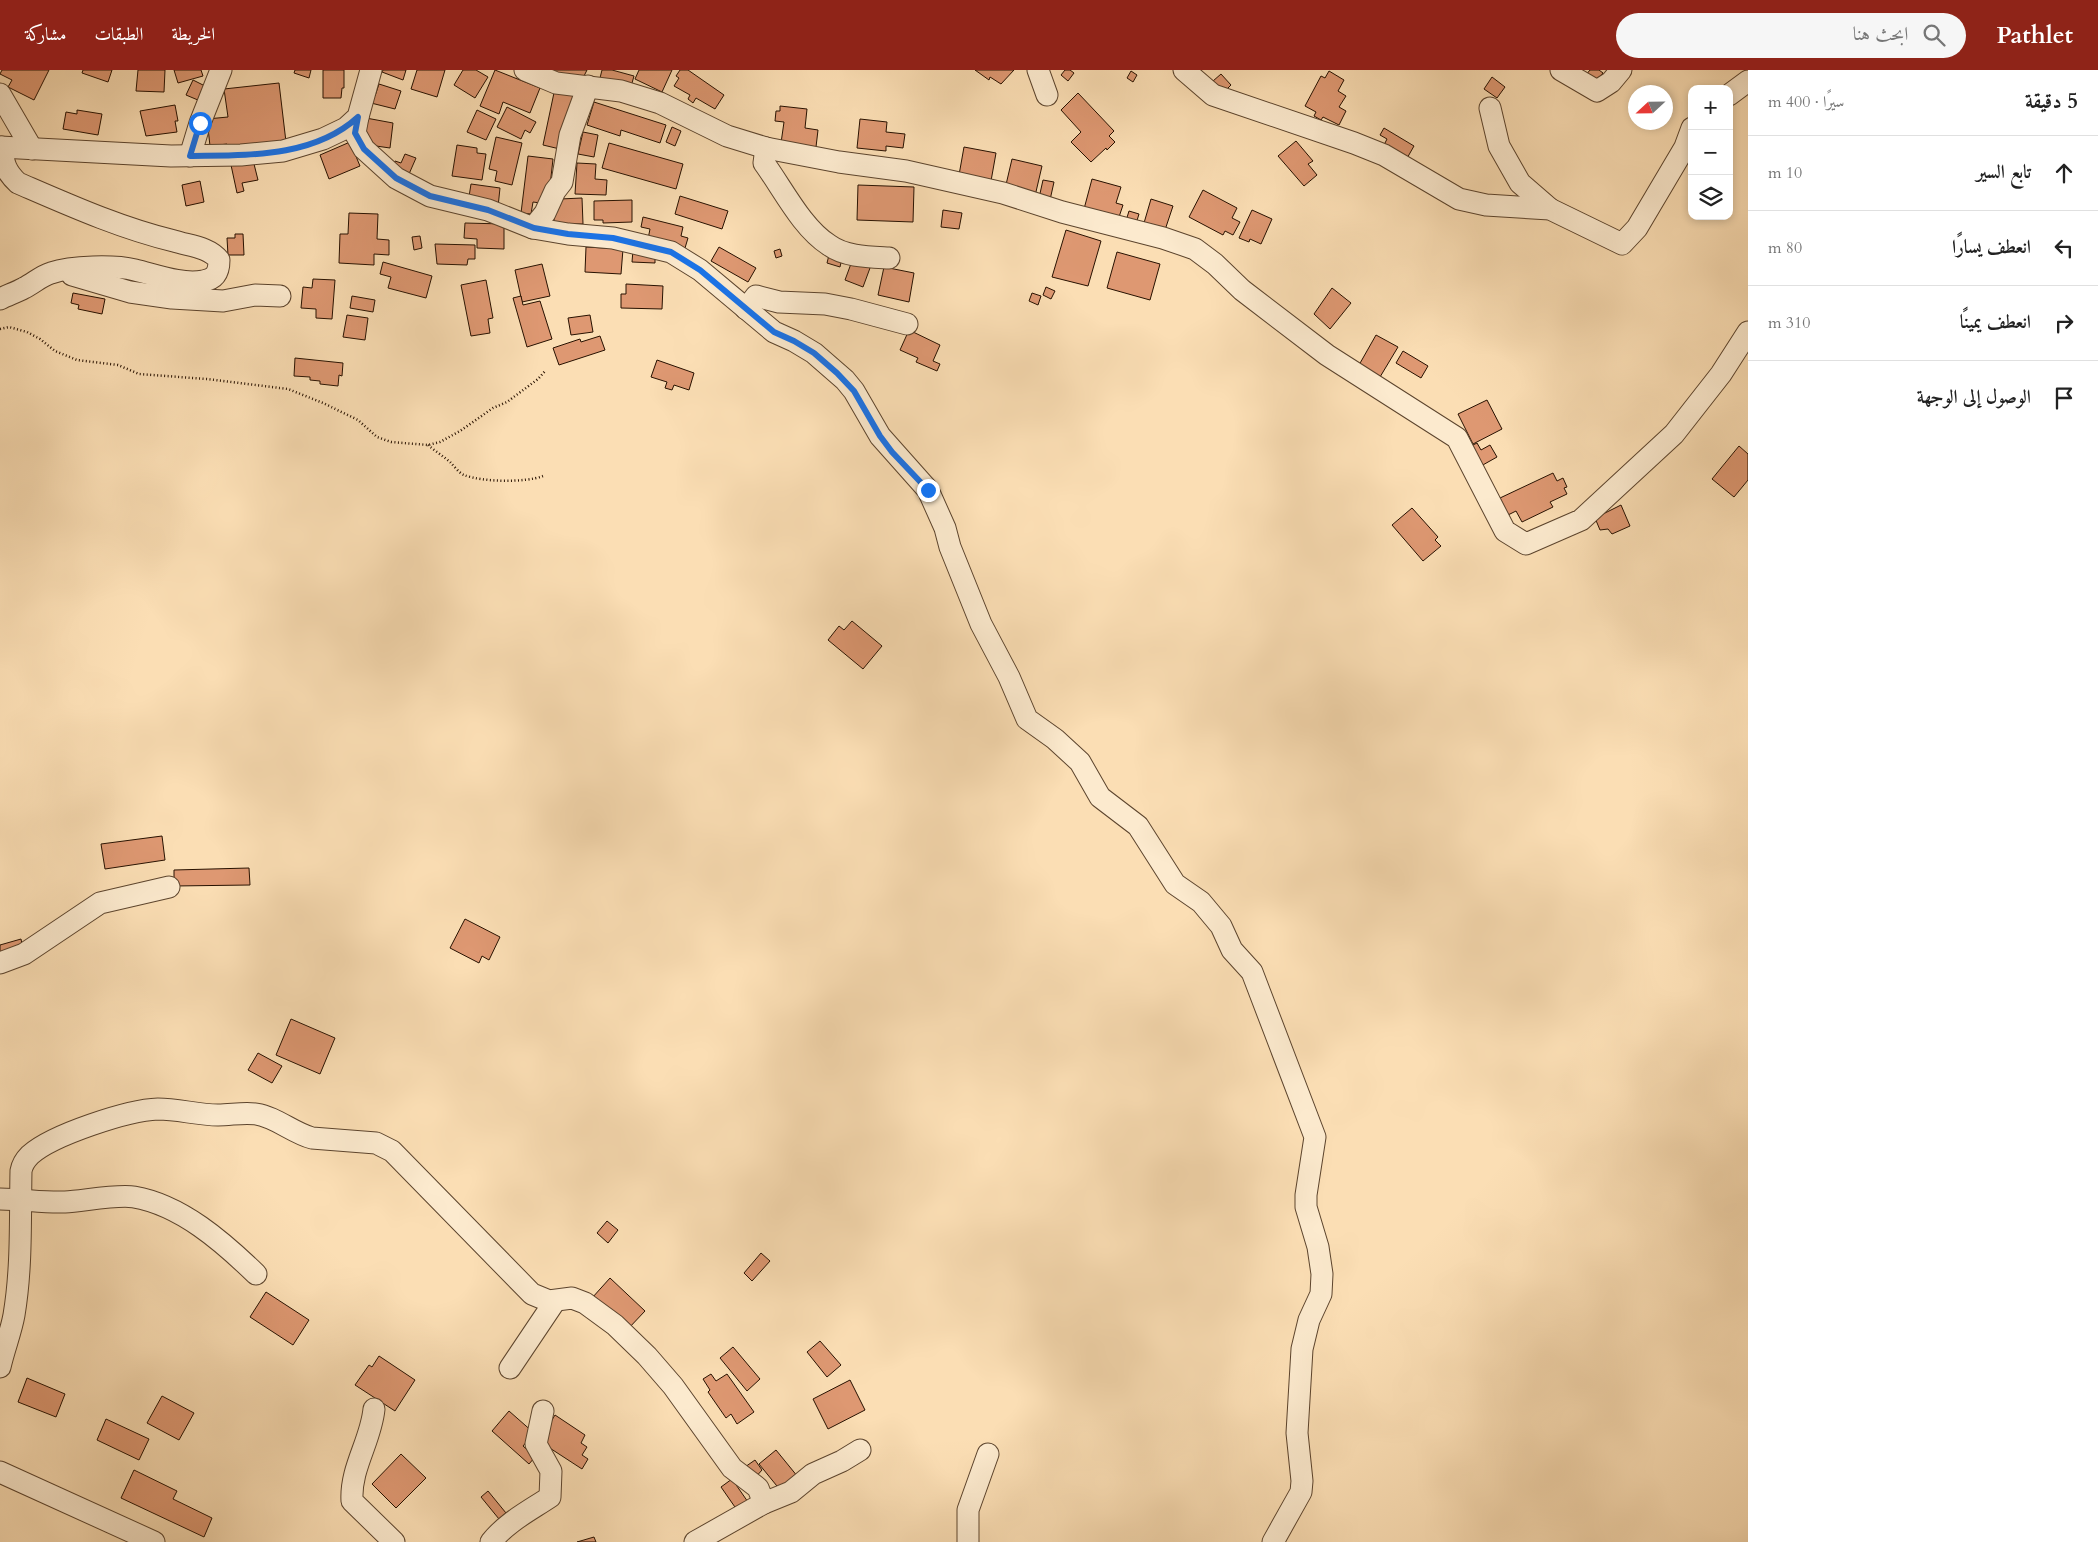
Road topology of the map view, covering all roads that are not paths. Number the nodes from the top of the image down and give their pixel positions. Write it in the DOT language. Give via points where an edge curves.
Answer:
graph roads {
  1 [pos="221,70"];
  2 [pos="372,70"];
  3 [pos="525,70"];
  4 [pos="1038,70"];
  5 [pos="1184,70"];
  6 [pos="1561,70"];
  7 [pos="1621,70"];
  8 [pos="1748,81"];
  9 [pos="588,86"];
  10 [pos="1733,92"];
  11 [pos="0,94"];
  12 [pos="1047,95"];
  13 [pos="1490,108"];
  14 [pos="358,117"];
  15 [pos="1691,130"];
  16 [pos="1,147"];
  17 [pos="766,148"];
  18 [pos="32,149"];
  19 [pos="190,156"];
  20 [pos="1550,209"];
  21 [pos="534,228"];
  22 [pos="889,258"];
  23 [pos="60,271"];
  24 [pos="280,296"];
  25 [pos="0,300"];
  26 [pos="746,310"];
  27 [pos="907,324"];
  28 [pos="1748,332"];
  29 [pos="168,887"];
  30 [pos="0,963"];
  31 [pos="0,1199"];
  32 [pos="21,1199"];
  33 [pos="256,1274"];
  34 [pos="556,1301"];
  35 [pos="0,1367"];
  36 [pos="510,1368"];
  37 [pos="374,1409"];
  38 [pos="543,1412"];
  39 [pos="860,1450"];
  40 [pos="988,1454"];
  41 [pos="0,1472"];
  42 [pos="764,1503"];
  43 [pos="154,1542"];
  44 [pos="394,1542"];
  45 [pos="492,1542"];
  46 [pos="695,1542"];
  47 [pos="968,1542"];
  48 [pos="1273,1542"];
  1 -- 19 [label="street"];
  2 -- 14 [label="street"];
  3 -- 9 [label="street" via="556,83"];
  4 -- 12 [label="street"];
  5 -- 20 [label="street" via="1213,95 1384,155 1459,199 1486,205"];
  6 -- 7 [label="street" via="1597,91"];
  8 -- 10 [label="street"];
  9 -- 17 [label="street" via="621,91 660,103 728,136"];
  9 -- 21 [label="street" via="570,135 562,182"];
  11 -- 18 [label="street"];
  13 -- 20 [label="street" via="1499,146 1520,183"];
  14 -- 19 [label="street" via="346,128 323,139 283,151"];
  14 -- 21 [label="street" via="355,133 364,149 396,178 430,196 488,210"];
  15 -- 20 [label="street" via="1685,147 1642,220 1622,244"];
  16 -- 18 [label="street"];
  16 -- 23 [label="street" via="4,164 18,183 163,239 213,251 219,260 219,271 214,278 201,282 127,268"];
  17 -- 22 [label="street" via="764,163 811,230 830,246 863,256"];
  17 -- 28 [label="street" via="906,171 1003,193 1195,249 1242,290 1327,355 1457,438 1505,531 1526,544 1581,520 1674,434 1721,374"];
  18 -- 19 [label="street"];
  21 -- 26 [label="street" via="613,238 671,252 700,270"];
  23 -- 24 [label="street" via="130,292 172,298 223,301 254,295"];
  23 -- 25 [label="street" via="40,277"];
  26 -- 27 [label="street" via="756,296 779,302 851,308"];
  26 -- 48 [label="street" via="774,332 814,353 854,391 880,436 928,490 981,624 1027,719 1080,762 1100,797 1138,826 1175,884 1201,902 1221,926 1232,950 1252,972 1315,1137 1306,1201 1322,1274 1321,1294 1309,1320 1302,1349 1297,1433 1301,1492"];
  29 -- 30 [label="street" via="100,903 24,954"];
  31 -- 32 [label="street"];
  32 -- 33 [label="street" via="65,1202 133,1196 164,1206 207,1233 236,1254"];
  32 -- 34 [label="street" via="20,1171 30,1155 92,1124 160,1109 209,1115 258,1114 312,1138 385,1146 532,1294 543,1300"];
  32 -- 35 [label="street" via="14,1314"];
  34 -- 36 [label="street"];
  34 -- 42 [label="street" via="572,1298 585,1303 621,1331 673,1386 732,1468 758,1488"];
  37 -- 44 [label="street" via="373,1424 351,1488 352,1501"];
  38 -- 45 [label="street" via="536,1444 551,1471 550,1497 499,1532"];
  39 -- 42 [label="street" via="813,1474 791,1492"];
  40 -- 47 [label="street" via="968,1510"];
  41 -- 43 [label="street"];
  42 -- 46 [label="street"];
}
